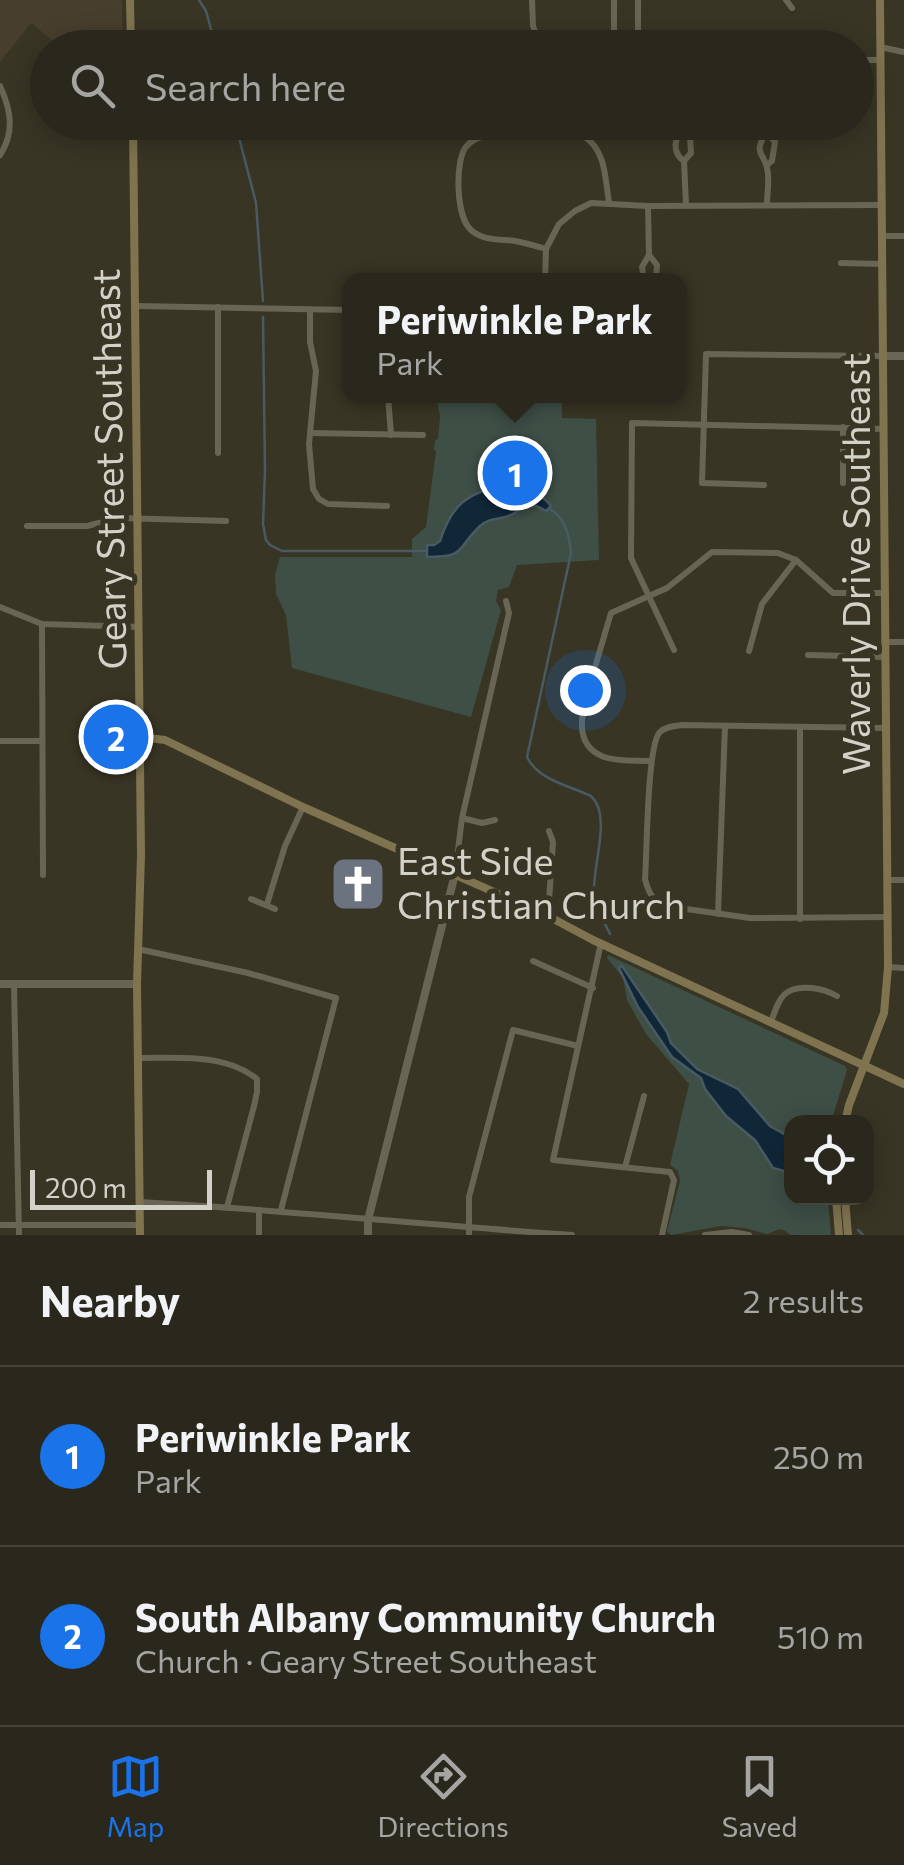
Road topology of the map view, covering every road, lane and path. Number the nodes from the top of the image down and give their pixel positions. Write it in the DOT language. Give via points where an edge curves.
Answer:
graph roads {
  1 [pos="130,0"];
  2 [pos="532,0"];
  3 [pos="614,0"];
  4 [pos="638,0"];
  5 [pos="786,0"];
  6 [pos="880,0"];
  7 [pos="792,8"];
  8 [pos="131,30"];
  9 [pos="535,30"];
  10 [pos="614,30"];
  11 [pos="638,30"];
  12 [pos="880,47"];
  13 [pos="904,52"];
  14 [pos="874,60"];
  15 [pos="879,60"];
  16 [pos="0,86"];
  17 [pos="4,138"];
  18 [pos="133,140"];
  19 [pos="466,140"];
  20 [pos="588,140"];
  21 [pos="592,142"];
  22 [pos="0,156"];
  23 [pos="684,161"];
  24 [pos="768,164"];
  25 [pos="609,202"];
  26 [pos="686,204"];
  27 [pos="767,204"];
  28 [pos="648,206"];
  29 [pos="881,206"];
  30 [pos="881,236"];
  31 [pos="904,236"];
  32 [pos="546,249"];
  33 [pos="649,255"];
  34 [pos="841,263"];
  35 [pos="882,264"];
  36 [pos="544,273"];
  37 [pos="644,273"];
  38 [pos="656,273"];
  39 [pos="136,306"];
  40 [pos="218,307"];
  41 [pos="310,309"];
  42 [pos="342,310"];
  43 [pos="884,356"];
  44 [pos="904,356"];
  45 [pos="389,403"];
  46 [pos="705,424"];
  47 [pos="843,428"];
  48 [pos="884,429"];
  49 [pos="310,433"];
  50 [pos="391,435"];
  51 [pos="423,436"];
  52 [pos="218,452"];
  53 [pos="844,483"];
  54 [pos="764,485"];
  55 [pos="387,506"];
  56 [pos="138,518"];
  57 [pos="226,521"];
  58 [pos="26,526"];
  59 [pos="796,560"];
  60 [pos="885,593"];
  61 [pos="650,595"];
  62 [pos="506,601"];
  63 [pos="0,607"];
  64 [pos="42,624"];
  65 [pos="138,627"];
  66 [pos="885,642"];
  67 [pos="904,642"];
  68 [pos="674,650"];
  69 [pos="749,651"];
  70 [pos="808,656"];
  71 [pos="885,657"];
  72 [pos="724,726"];
  73 [pos="800,728"];
  74 [pos="885,728"];
  75 [pos="140,737"];
  76 [pos="0,741"];
  77 [pos="41,742"];
  78 [pos="651,761"];
  79 [pos="303,807"];
  80 [pos="462,818"];
  81 [pos="495,820"];
  82 [pos="549,831"];
  83 [pos="455,874"];
  84 [pos="43,875"];
  85 [pos="888,880"];
  86 [pos="904,880"];
  87 [pos="251,899"];
  88 [pos="718,914"];
  89 [pos="548,916"];
  90 [pos="888,917"];
  91 [pos="800,919"];
  92 [pos="602,943"];
  93 [pos="138,948"];
  94 [pos="533,962"];
  95 [pos="888,967"];
  96 [pos="904,968"];
  97 [pos="0,984"];
  98 [pos="14,984"];
  99 [pos="137,984"];
  100 [pos="593,988"];
  101 [pos="837,996"];
  102 [pos="770,1022"];
  103 [pos="578,1046"];
  104 [pos="139,1058"];
  105 [pos="863,1065"];
  106 [pos="904,1084"];
  107 [pos="644,1096"];
  108 [pos="846,1115"];
  109 [pos="625,1167"];
  110 [pos="140,1202"];
  111 [pos="836,1205"];
  112 [pos="846,1205"];
  113 [pos="227,1207"];
  114 [pos="259,1210"];
  115 [pos="281,1210"];
  116 [pos="368,1220"];
  117 [pos="0,1225"];
  118 [pos="18,1225"];
  119 [pos="140,1230"];
  120 [pos="469,1230"];
  121 [pos="19,1235"];
  122 [pos="259,1235"];
  123 [pos="368,1235"];
  124 [pos="559,1235"];
  125 [pos="572,1235"];
  126 [pos="662,1235"];
  127 [pos="705,1235"];
  128 [pos="749,1235"];
  129 [pos="838,1235"];
  130 [pos="848,1235"];
  1 -- 8 [label="main road"];
  2 -- 9 [label="street"];
  3 -- 10 [label="street"];
  4 -- 11 [label="street"];
  5 -- 7 [label="street"];
  6 -- 12 [label="main road, Waverly Drive Southeast"];
  12 -- 13 [label="street"];
  12 -- 15 [label="main road, Waverly Drive Southeast"];
  14 -- 15 [label="street"];
  15 -- 29 [label="main road, Waverly Drive Southeast"];
  16 -- 17 [label="street" via="11,124"];
  17 -- 22 [label="street"];
  18 -- 39 [label="main road, Geary Street Southeast"];
  19 -- 32 [label="street" via="459,201 470,235"];
  20 -- 21 [label="street"];
  21 -- 25 [label="street"];
  23 -- 26 [label="street"];
  24 -- 27 [label="street"];
  25 -- 28 [label="street"];
  25 -- 32 [label="street" via="576,211 559,224"];
  26 -- 27 [label="street"];
  26 -- 28 [label="street"];
  27 -- 29 [label="street"];
  28 -- 33 [label="street"];
  29 -- 30 [label="main road, Waverly Drive Southeast"];
  30 -- 31 [label="street"];
  30 -- 35 [label="main road, Waverly Drive Southeast"];
  32 -- 36 [label="street"];
  33 -- 37 [label="street"];
  33 -- 38 [label="street"];
  34 -- 35 [label="street"];
  35 -- 43 [label="main road, Waverly Drive Southeast"];
  39 -- 40 [label="street"];
  39 -- 56 [label="main road, Geary Street Southeast"];
  40 -- 41 [label="street"];
  40 -- 52 [label="street"];
  41 -- 42 [label="street"];
  41 -- 49 [label="street" via="316,372"];
  43 -- 44 [label="street"];
  43 -- 46 [label="street" via="706,354"];
  43 -- 48 [label="main road, Waverly Drive Southeast"];
  45 -- 50 [label="street"];
  46 -- 47 [label="street"];
  46 -- 54 [label="street" via="702,483"];
  46 -- 61 [label="street" via="632,423 631,558"];
  47 -- 48 [label="street"];
  47 -- 53 [label="street"];
  48 -- 60 [label="main road, Waverly Drive Southeast"];
  49 -- 50 [label="street"];
  49 -- 55 [label="street" via="310,478 319,499"];
  50 -- 51 [label="street"];
  56 -- 57 [label="street"];
  56 -- 58 [label="street"];
  56 -- 65 [label="main road, Geary Street Southeast"];
  59 -- 60 [label="street" via="832,593"];
  59 -- 61 [label="street" via="778,553 712,552"];
  59 -- 69 [label="street" via="762,604"];
  60 -- 66 [label="main road, Waverly Drive Southeast"];
  61 -- 68 [label="street"];
  61 -- 78 [label="street" via="611,613 581,713 591,749 616,760"];
  62 -- 80 [label="street" via="509,613"];
  63 -- 64 [label="street"];
  64 -- 65 [label="street"];
  64 -- 77 [label="street"];
  65 -- 75 [label="main road, Geary Street Southeast"];
  66 -- 67 [label="street"];
  66 -- 71 [label="main road, Waverly Drive Southeast"];
  70 -- 71 [label="street"];
  71 -- 74 [label="main road, Waverly Drive Southeast"];
  72 -- 73 [label="street"];
  72 -- 78 [label="street" via="669,727 654,740"];
  72 -- 88 [label="street"];
  73 -- 74 [label="street"];
  73 -- 91 [label="street"];
  74 -- 85 [label="main road, Waverly Drive Southeast"];
  75 -- 79 [label="main road" via="165,740"];
  75 -- 93 [label="main road, Geary Street Southeast"];
  76 -- 77 [label="street"];
  77 -- 84 [label="street"];
  78 -- 88 [label="street" via="646,879 652,898"];
  79 -- 83 [label="main road"];
  79 -- 87 [label="street" via="285,846 271,907"];
  80 -- 81 [label="street"];
  80 -- 83 [label="street"];
  82 -- 89 [label="street"];
  83 -- 89 [label="main road"];
  83 -- 116 [label="street"];
  85 -- 86 [label="street"];
  85 -- 90 [label="main road, Waverly Drive Southeast"];
  88 -- 91 [label="street"];
  89 -- 92 [label="main road"];
  90 -- 91 [label="street"];
  90 -- 95 [label="main road, Waverly Drive Southeast"];
  92 -- 100 [label="street"];
  92 -- 102 [label="main road"];
  93 -- 99 [label="main road, Geary Street Southeast"];
  93 -- 115 [label="street" via="336,998"];
  94 -- 100 [label="street"];
  95 -- 96 [label="street"];
  95 -- 105 [label="main road, Waverly Drive Southeast" via="884,1013"];
  97 -- 98 [label="street"];
  98 -- 99 [label="street"];
  98 -- 118 [label="street"];
  99 -- 104 [label="main road, Geary Street Southeast"];
  100 -- 103 [label="street"];
  101 -- 102 [label="street" via="790,990"];
  102 -- 105 [label="main road"];
  103 -- 109 [label="street" via="553,1160"];
  103 -- 120 [label="street" via="513,1030 469,1197"];
  104 -- 110 [label="main road, Geary Street Southeast"];
  104 -- 113 [label="street" via="202,1059 257,1079"];
  105 -- 106 [label="main road"];
  105 -- 108 [label="main road, Waverly Drive Southeast"];
  107 -- 109 [label="street"];
  109 -- 126 [label="street" via="670,1172"];
  110 -- 113 [label="street"];
  110 -- 119 [label="main road, Geary Street Southeast"];
  111 -- 129 [label="main road"];
  112 -- 130 [label="main road"];
  113 -- 114 [label="street"];
  114 -- 115 [label="street"];
  114 -- 122 [label="street"];
  115 -- 116 [label="street"];
  116 -- 120 [label="street"];
  116 -- 123 [label="street"];
  117 -- 118 [label="street"];
  118 -- 119 [label="street"];
  118 -- 121 [label="street"];
  120 -- 124 [label="street"];
  124 -- 125 [label="street"];
  127 -- 128 [label="street"];
}
